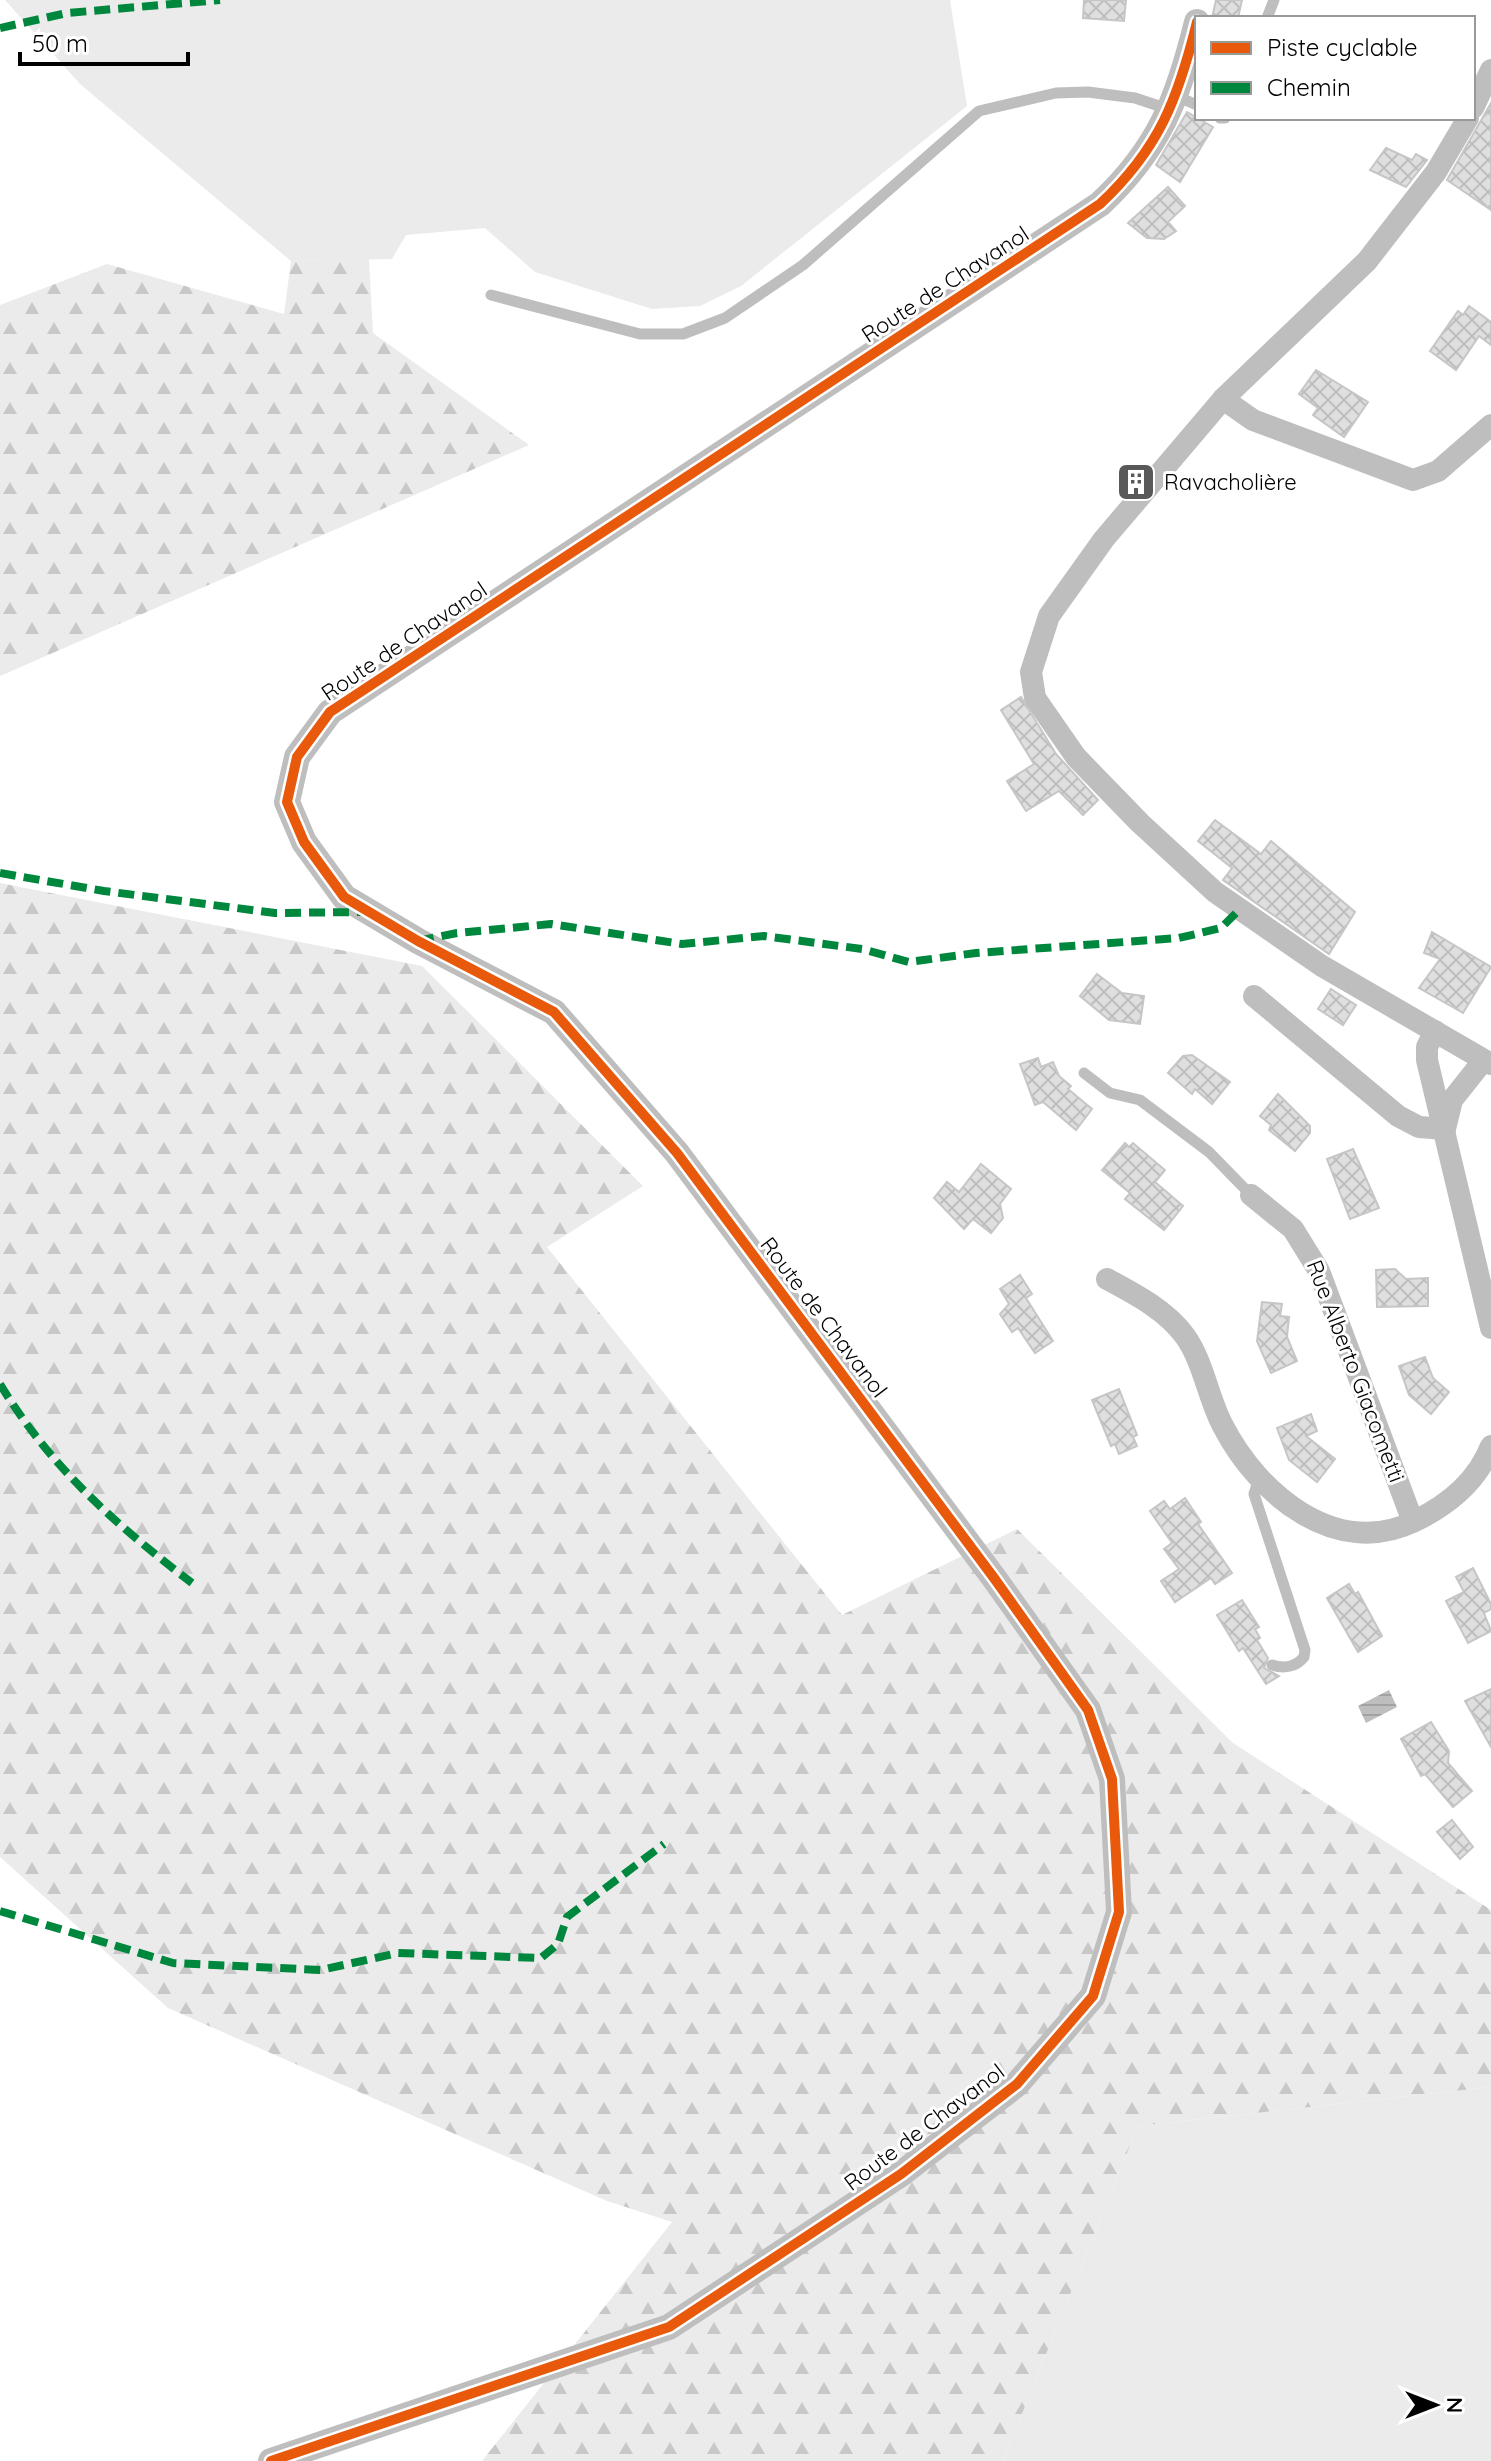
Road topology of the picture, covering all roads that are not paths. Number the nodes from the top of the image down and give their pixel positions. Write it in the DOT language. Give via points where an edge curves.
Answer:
graph roads {
  1 [pos="1195,36"];
  2 [pos="1491,70"];
  3 [pos="1182,104"];
  4 [pos="1475,104"];
  5 [pos="1467,120"];
  6 [pos="491,295"];
  7 [pos="1223,399"];
  8 [pos="1491,425"];
  9 [pos="1254,996"];
  10 [pos="1435,1031"];
  11 [pos="1487,1062"];
  12 [pos="1084,1073"];
  13 [pos="1445,1129"];
  14 [pos="1251,1195"];
  15 [pos="1107,1279"];
  16 [pos="1491,1328"];
  17 [pos="1491,1446"];
  18 [pos="1259,1478"];
  19 [pos="1413,1522"];
  20 [pos="1272,1665"];
  21 [pos="271,2461"];
  1 -- 3 [label="street, Route de Chavanol"];
  2 -- 4 [label="street"];
  3 -- 6 [label="lane" via="1056,93 979,111 803,265 725,318 683,334 640,334"];
  3 -- 21 [label="street, Route de Chavanol" via="1125,181 1056,236 330,712 297,757 287,802 304,842 344,897 554,1012 606,1069 677,1153 1088,1710 1112,1779 1119,1912 1093,1996 1017,2084 948,2138 669,2327"];
  5 -- 7 [label="street" via="1436,172 1367,261"];
  7 -- 8 [label="street" via="1253,420 1413,480 1438,471"];
  7 -- 10 [label="street" via="1066,587 1049,616 1031,672 1035,698 1076,757 1215,892 1322,966"];
  9 -- 13 [label="street" via="1398,1116 1419,1127"];
  10 -- 11 [label="street"];
  10 -- 13 [label="street" via="1427,1060"];
  11 -- 13 [label="street" via="1452,1100"];
  12 -- 14 [label="lane" via="1110,1093 1140,1100 1209,1152"];
  13 -- 16 [label="street"];
  14 -- 19 [label="street, Rue Alberto Giacometti" via="1293,1229 1319,1271"];
  15 -- 18 [label="street" via="1154,1307 1184,1336 1235,1449"];
  17 -- 19 [label="street" via="1461,1492"];
  18 -- 19 [label="street" via="1290,1505 1338,1529 1376,1535"];
  18 -- 20 [label="lane" via="1254,1494 1305,1650 1294,1665"];
}
